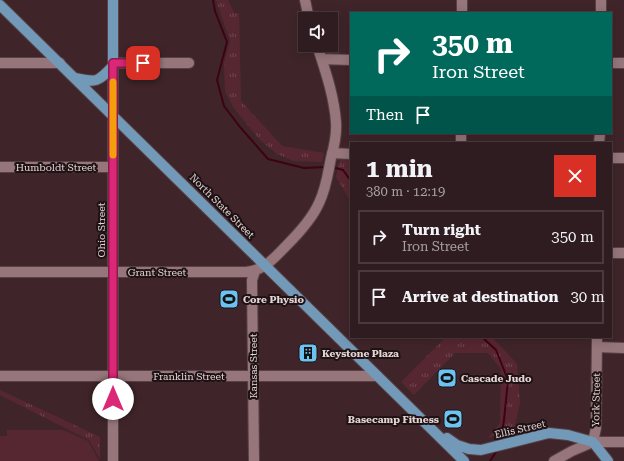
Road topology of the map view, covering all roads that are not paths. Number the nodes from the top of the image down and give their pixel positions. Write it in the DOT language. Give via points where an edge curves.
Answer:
graph roads {
  1 [pos="113,0"];
  2 [pos="304,0"];
  3 [pos="462,0"];
  4 [pos="601,0"];
  5 [pos="0,5"];
  6 [pos="307,12"];
  7 [pos="462,12"];
  8 [pos="601,12"];
  9 [pos="320,52"];
  10 [pos="322,59"];
  11 [pos="350,60"];
  12 [pos="0,63"];
  13 [pos="612,63"];
  14 [pos="624,63"];
  15 [pos="60,64"];
  16 [pos="113,64"];
  17 [pos="189,64"];
  18 [pos="74,78"];
  19 [pos="113,116"];
  20 [pos="332,153"];
  21 [pos="350,154"];
  22 [pos="612,158"];
  23 [pos="624,158"];
  24 [pos="0,167"];
  25 [pos="113,167"];
  26 [pos="612,253"];
  27 [pos="624,253"];
  28 [pos="265,266"];
  29 [pos="255,271"];
  30 [pos="0,272"];
  31 [pos="113,272"];
  32 [pos="597,342"];
  33 [pos="624,348"];
  34 [pos="0,376"];
  35 [pos="113,376"];
  36 [pos="253,376"];
  37 [pos="377,376"];
  38 [pos="428,424"];
  39 [pos="593,442"];
  40 [pos="624,442"];
  41 [pos="113,461"];
  42 [pos="254,461"];
  43 [pos="464,461"];
  44 [pos="554,461"];
  45 [pos="608,461"];
  1 -- 16 [label="main road, Ohio Street"];
  2 -- 6 [label="street"];
  3 -- 7 [label="street"];
  4 -- 8 [label="street"];
  5 -- 15 [label="main road, North State Street"];
  9 -- 10 [label="street, Grant Street"];
  10 -- 11 [label="street"];
  10 -- 20 [label="street, Grant Street" via="332,93 337,124"];
  12 -- 15 [label="street"];
  13 -- 14 [label="street"];
  15 -- 18 [label="main road, North State Street"];
  16 -- 17 [label="street"];
  16 -- 18 [label="main road" via="98,80"];
  16 -- 19 [label="main road, Ohio Street"];
  18 -- 19 [label="main road, North State Street"];
  19 -- 25 [label="street, Ohio Street"];
  19 -- 28 [label="main road, North State Street"];
  20 -- 21 [label="street"];
  20 -- 28 [label="street, Grant Street" via="325,186 308,222"];
  22 -- 23 [label="street"];
  24 -- 25 [label="street, Humboldt Street"];
  25 -- 31 [label="street, Ohio Street"];
  26 -- 27 [label="street"];
  28 -- 29 [label="street, Grant Street"];
  28 -- 37 [label="main road, North State Street"];
  29 -- 31 [label="street, Grant Street"];
  29 -- 36 [label="street, Kansas Street" via="252,280"];
  30 -- 31 [label="street, Grant Street"];
  31 -- 35 [label="street, Ohio Street"];
  32 -- 33 [label="street"];
  32 -- 39 [label="street, York Street" via="596,428"];
  34 -- 35 [label="street, Franklin Street"];
  35 -- 36 [label="street, Franklin Street"];
  35 -- 41 [label="street, Ohio Street"];
  36 -- 37 [label="street, Franklin Street"];
  36 -- 42 [label="street, Kansas Street"];
  37 -- 38 [label="main road, North State Street"];
  38 -- 39 [label="main road, Ellis Street" via="456,445 475,450 549,433"];
  38 -- 43 [label="main road"];
  39 -- 40 [label="street, Ellis Street"];
  39 -- 44 [label="street"];
  39 -- 45 [label="main road"];
}
